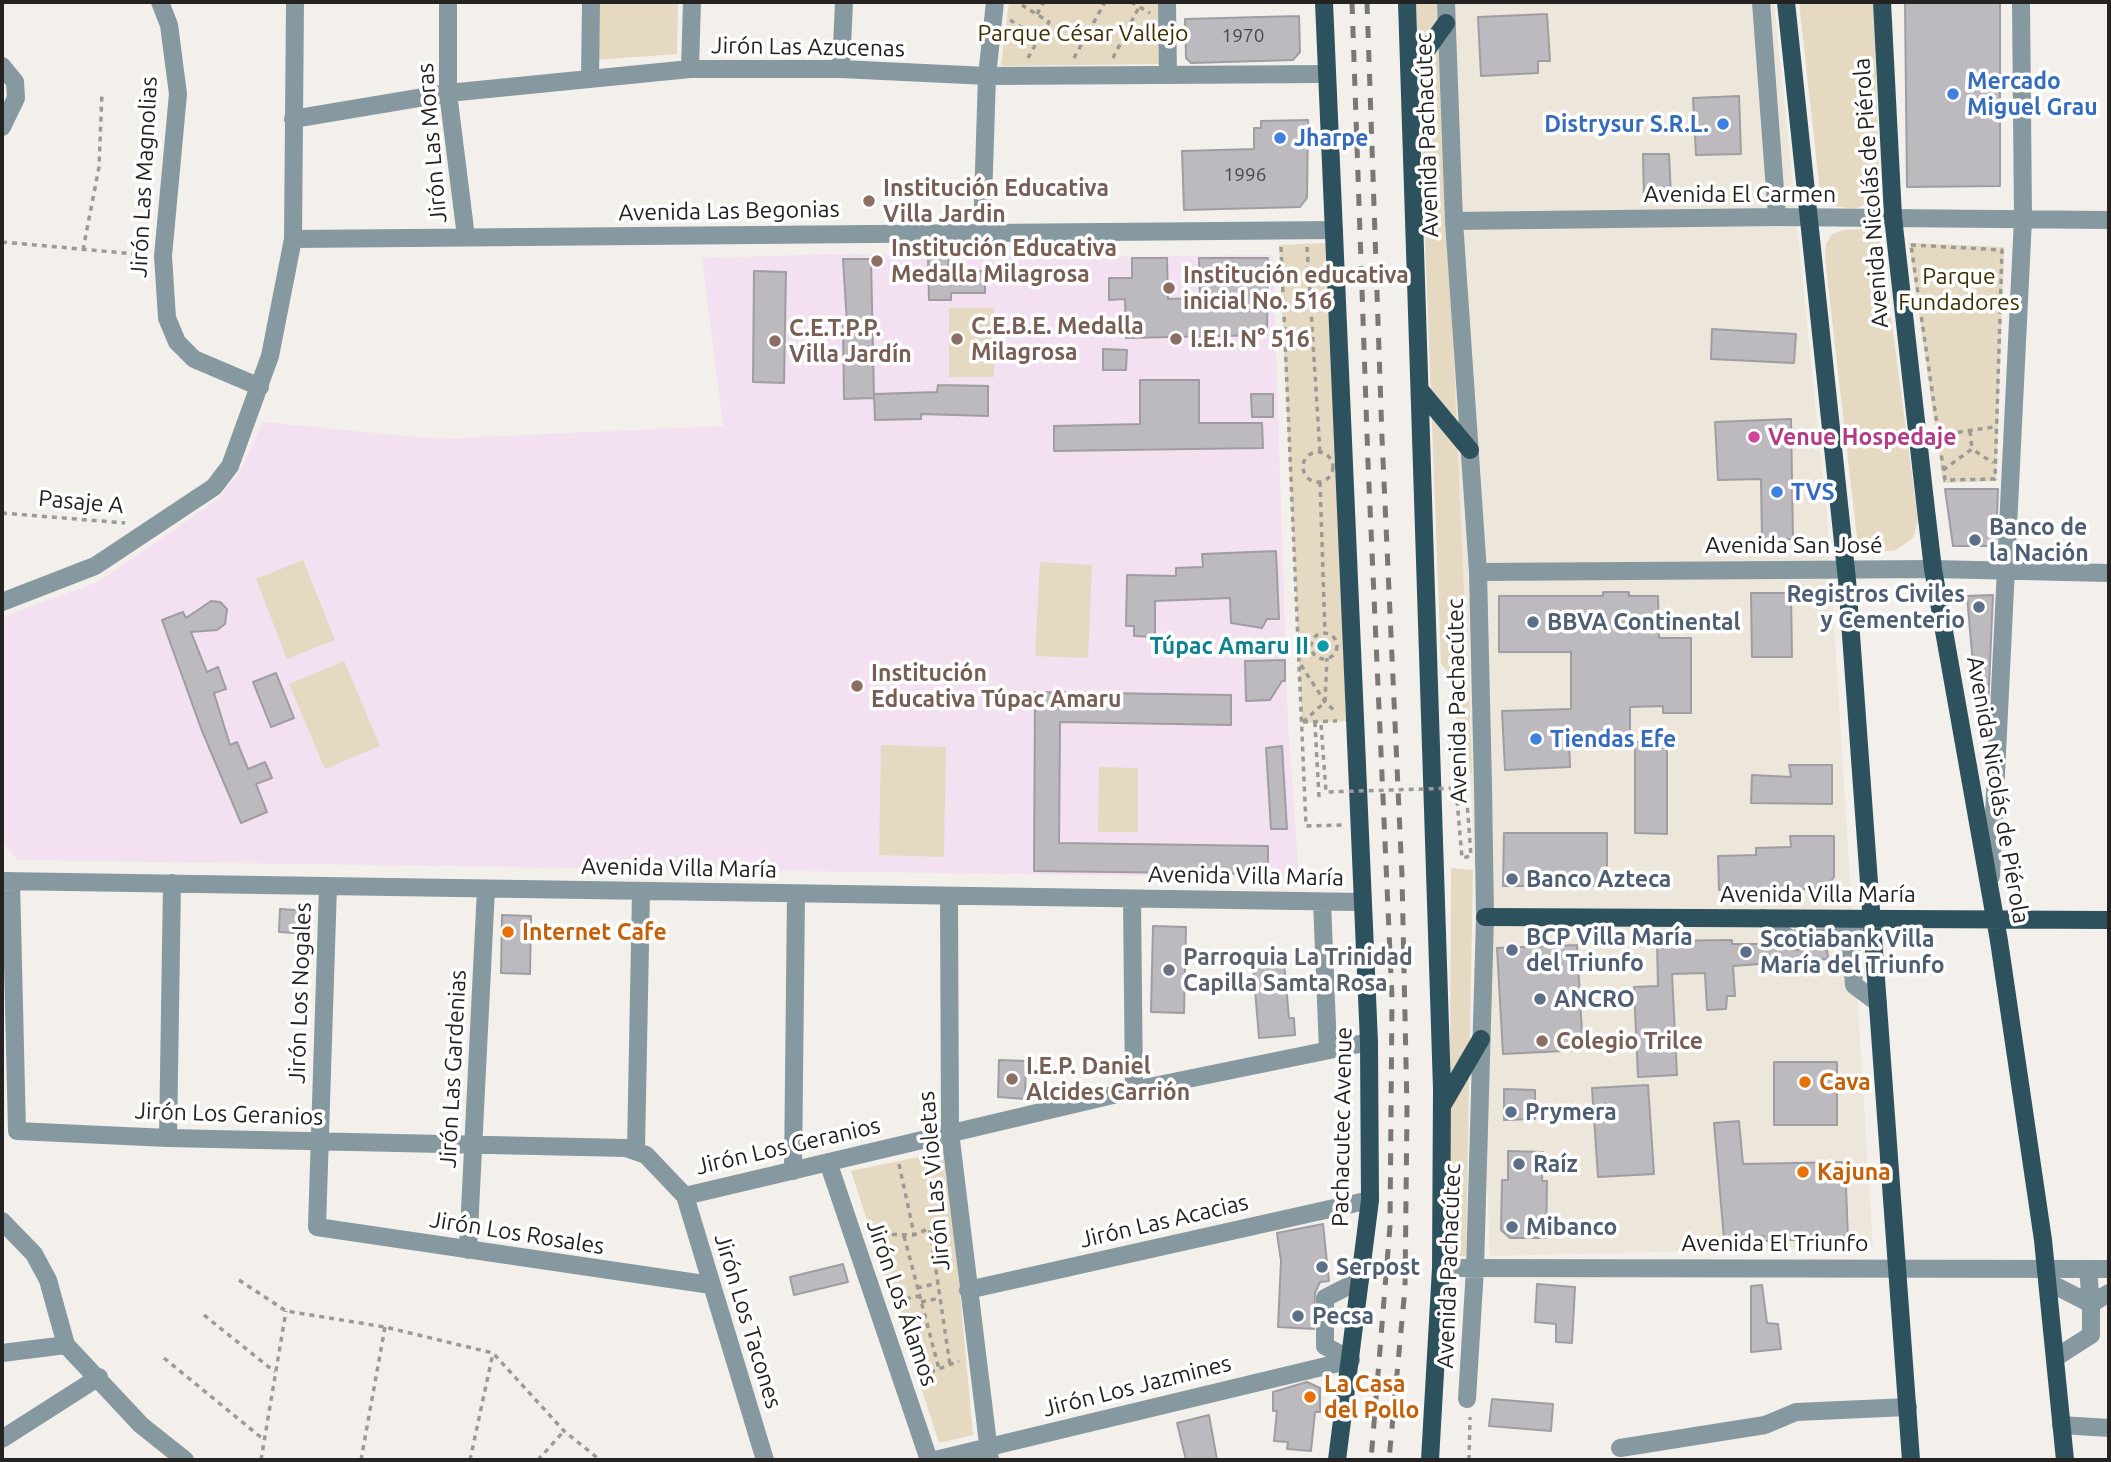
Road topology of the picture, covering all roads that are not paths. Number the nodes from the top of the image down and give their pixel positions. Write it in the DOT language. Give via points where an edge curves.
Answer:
graph roads {
  1 [pos="160,2"];
  2 [pos="296,2"];
  3 [pos="448,2"];
  4 [pos="591,2"];
  5 [pos="692,2"];
  6 [pos="844,2"];
  7 [pos="1324,2"];
  8 [pos="1407,2"];
  9 [pos="1446,2"];
  10 [pos="1762,2"];
  11 [pos="1786,2"];
  12 [pos="1882,2"];
  13 [pos="2021,2"];
  14 [pos="1003,6"];
  15 [pos="1161,6"];
  16 [pos="1447,23"];
  17 [pos="2,66"];
  18 [pos="690,69"];
  19 [pos="841,69"];
  20 [pos="1410,73"];
  21 [pos="1326,74"];
  22 [pos="1168,75"];
  23 [pos="987,76"];
  24 [pos="590,79"];
  25 [pos="448,93"];
  26 [pos="293,119"];
  27 [pos="2,127"];
  28 [pos="1777,217"];
  29 [pos="1893,217"];
  30 [pos="1810,218"];
  31 [pos="2023,219"];
  32 [pos="2109,220"];
  33 [pos="1454,221"];
  34 [pos="1334,230"];
  35 [pos="982,233"];
  36 [pos="466,237"];
  37 [pos="293,239"];
  38 [pos="260,387"];
  39 [pos="1420,390"];
  40 [pos="1470,450"];
  41 [pos="1846,569"];
  42 [pos="1933,569"];
  43 [pos="2006,570"];
  44 [pos="1478,572"];
  45 [pos="2109,573"];
  46 [pos="2,602"];
  47 [pos="5,877"];
  48 [pos="172,883"];
  49 [pos="328,886"];
  50 [pos="1990,888"];
  51 [pos="486,889"];
  52 [pos="641,892"];
  53 [pos="796,894"];
  54 [pos="949,896"];
  55 [pos="1132,899"];
  56 [pos="1322,902"];
  57 [pos="1362,902"];
  58 [pos="1485,917"];
  59 [pos="1763,918"];
  60 [pos="1871,918"];
  61 [pos="1996,920"];
  62 [pos="2109,920"];
  63 [pos="1850,936"];
  64 [pos="1878,1003"];
  65 [pos="1481,1039"];
  66 [pos="1370,1041"];
  67 [pos="1328,1050"];
  68 [pos="1134,1090"];
  69 [pos="1442,1107"];
  70 [pos="950,1132"];
  71 [pos="168,1138"];
  72 [pos="319,1142"];
  73 [pos="474,1145"];
  74 [pos="636,1150"];
  75 [pos="828,1163"];
  76 [pos="793,1171"];
  77 [pos="685,1196"];
  78 [pos="1370,1200"];
  79 [pos="2,1222"];
  80 [pos="317,1227"];
  81 [pos="468,1250"];
  82 [pos="1441,1268"];
  83 [pos="1899,1268"];
  84 [pos="1475,1269"];
  85 [pos="2088,1269"];
  86 [pos="2109,1269"];
  87 [pos="2047,1275"];
  88 [pos="1360,1280"];
  89 [pos="711,1285"];
  90 [pos="968,1290"];
  91 [pos="2109,1293"];
  92 [pos="2091,1304"];
  93 [pos="66,1345"];
  94 [pos="2,1353"];
  95 [pos="2055,1358"];
  96 [pos="1350,1360"];
  97 [pos="99,1377"];
  98 [pos="1467,1399"];
  99 [pos="1908,1407"];
  100 [pos="2061,1425"];
  101 [pos="2109,1428"];
  102 [pos="2,1439"];
  103 [pos="1620,1448"];
  104 [pos="988,1454"];
  105 [pos="186,1460"];
  106 [pos="765,1460"];
  107 [pos="929,1460"];
  108 [pos="935,1460"];
  109 [pos="1336,1460"];
  110 [pos="1430,1460"];
  111 [pos="1911,1460"];
  112 [pos="2065,1460"];
  1 -- 38 [label="street, Jirón Las Magnolias" via="169,25 178,94 163,256 167,318 177,342 194,359"];
  2 -- 26 [label="street"];
  3 -- 25 [label="street, Jirón Las Moras"];
  4 -- 24 [label="street"];
  5 -- 18 [label="street"];
  6 -- 19 [label="street"];
  7 -- 21 [label="main road"];
  8 -- 20 [label="main road, Avenida Pachacútec"];
  9 -- 16 [label="street, Avenida Pachacútec"];
  10 -- 28 [label="street"];
  11 -- 30 [label="main road"];
  12 -- 29 [label="main road, Avenida Nicolás de Piérola"];
  13 -- 31 [label="street"];
  14 -- 23 [label="street"];
  15 -- 22 [label="street"];
  16 -- 20 [label="main road"];
  16 -- 33 [label="street, Avenida Pachacútec"];
  17 -- 27 [label="street" via="15,82 16,98"];
  18 -- 19 [label="street, Jirón Las Azucenas"];
  18 -- 24 [label="street, Jirón Las Azucenas"];
  19 -- 23 [label="street, Jirón Las Azucenas"];
  20 -- 39 [label="main road, Avenida Pachacútec"];
  21 -- 22 [label="street, Jirón Las Azucenas"];
  21 -- 34 [label="main road"];
  22 -- 23 [label="street, Jirón Las Azucenas"];
  23 -- 35 [label="street"];
  24 -- 25 [label="street, Jirón Las Azucenas"];
  25 -- 26 [label="street, Jirón Las Azucenas"];
  25 -- 36 [label="street, Jirón Las Moras"];
  26 -- 37 [label="street"];
  28 -- 30 [label="street, Avenida El Carmen"];
  28 -- 33 [label="street, Avenida El Carmen"];
  29 -- 30 [label="street, Avenida El Carmen"];
  29 -- 31 [label="street, Avenida El Carmen"];
  29 -- 42 [label="main road, Avenida Nicolás de Piérola"];
  30 -- 41 [label="main road"];
  31 -- 32 [label="street, Avenida El Carmen"];
  31 -- 43 [label="street"];
  33 -- 40 [label="street, Avenida Pachacútec"];
  34 -- 35 [label="street, Avenida Las Begonias"];
  34 -- 57 [label="main road, Pachacutec Avenue"];
  35 -- 36 [label="street, Avenida Las Begonias"];
  36 -- 37 [label="street, Avenida Las Begonias"];
  37 -- 38 [label="street"];
  38 -- 46 [label="street" via="230,466 214,487 95,566"];
  39 -- 40 [label="main road"];
  39 -- 69 [label="main road, Avenida Pachacútec"];
  40 -- 44 [label="street, Avenida Pachacútec"];
  41 -- 42 [label="street, Avenida San José"];
  41 -- 44 [label="street, Avenida San José"];
  41 -- 60 [label="main road"];
  42 -- 43 [label="street, Avenida San José"];
  42 -- 50 [label="main road, Avenida Nicolás de Piérola"];
  43 -- 45 [label="street, Avenida San José"];
  43 -- 50 [label="street"];
  44 -- 58 [label="street, Avenida Pachacútec"];
  47 -- 48 [label="street, Avenida Villa María"];
  47 -- 71 [label="street, Jirón Los Geranios" via="17,1131"];
  48 -- 49 [label="street, Avenida Villa María"];
  48 -- 71 [label="street"];
  49 -- 51 [label="street, Avenida Villa María"];
  49 -- 72 [label="street, Jirón Los Nogales"];
  50 -- 61 [label="main road, Avenida Nicolás de Piérola"];
  51 -- 52 [label="street, Avenida Villa María"];
  51 -- 73 [label="street, Jirón Las Gardenias"];
  52 -- 53 [label="street, Avenida Villa María"];
  52 -- 74 [label="street"];
  53 -- 54 [label="street, Avenida Villa María"];
  53 -- 76 [label="street"];
  54 -- 55 [label="street, Avenida Villa María"];
  54 -- 70 [label="street, Jirón Las Violetas"];
  55 -- 56 [label="street, Avenida Villa María"];
  55 -- 68 [label="street"];
  56 -- 57 [label="street, Avenida Villa María"];
  56 -- 67 [label="street"];
  57 -- 66 [label="main road, Pachacutec Avenue"];
  58 -- 59 [label="main road, Avenida Villa María"];
  58 -- 65 [label="street, Avenida Pachacútec"];
  59 -- 60 [label="main road, Avenida Villa María"];
  59 -- 63 [label="street" via="1790,939"];
  60 -- 61 [label="main road, Avenida Villa María"];
  60 -- 63 [label="street"];
  60 -- 64 [label="main road"];
  61 -- 62 [label="main road, Avenida Villa María"];
  61 -- 87 [label="main road, Avenida Nicolás de Piérola"];
  63 -- 64 [label="street" via="1854,985"];
  64 -- 83 [label="main road"];
  65 -- 69 [label="main road"];
  65 -- 84 [label="street, Avenida Pachacútec"];
  66 -- 67 [label="street, Jirón Los Geranios"];
  66 -- 78 [label="main road, Pachacutec Avenue"];
  67 -- 68 [label="street, Jirón Los Geranios"];
  68 -- 70 [label="street, Jirón Los Geranios"];
  69 -- 82 [label="main road, Avenida Pachacútec"];
  70 -- 75 [label="street, Jirón Los Geranios"];
  70 -- 90 [label="street, Jirón Las Violetas"];
  71 -- 72 [label="street, Jirón Los Geranios"];
  72 -- 73 [label="street, Jirón Los Geranios"];
  72 -- 80 [label="street, Jirón Los Nogales"];
  73 -- 74 [label="street, Jirón Los Geranios"];
  73 -- 81 [label="street, Jirón Las Gardenias"];
  74 -- 77 [label="street, Jirón Los Geranios" via="653,1161"];
  75 -- 76 [label="street, Jirón Los Geranios"];
  75 -- 107 [label="street, Jirón Los Álamos" via="885,1304"];
  76 -- 77 [label="street, Jirón Los Geranios"];
  77 -- 89 [label="street, Jirón Los Tacones"];
  78 -- 88 [label="main road, Pachacutec Avenue"];
  78 -- 90 [label="street, Jirón Las Acacias"];
  79 -- 93 [label="street" via="34,1254 48,1280"];
  80 -- 81 [label="street, Jirón Los Rosales"];
  81 -- 89 [label="street, Jirón Los Rosales"];
  82 -- 84 [label="street, Avenida El Triunfo"];
  82 -- 110 [label="main road, Avenida Pachacútec"];
  83 -- 84 [label="street, Avenida El Triunfo"];
  83 -- 87 [label="street, Avenida El Triunfo"];
  83 -- 99 [label="main road"];
  84 -- 98 [label="street, Avenida Pachacútec"];
  85 -- 86 [label="street, Avenida El Triunfo"];
  85 -- 87 [label="street, Avenida El Triunfo"];
  85 -- 92 [label="street"];
  87 -- 92 [label="street"];
  87 -- 95 [label="main road, Avenida Nicolás de Piérola"];
  88 -- 96 [label="main road, Pachacutec Avenue"];
  88 -- 96 [label="street" via="1325,1298 1325,1346"];
  89 -- 106 [label="street, Jirón Los Tacones"];
  90 -- 104 [label="street, Jirón Las Violetas"];
  91 -- 92 [label="street"];
  92 -- 95 [label="street" via="2091,1335"];
  93 -- 94 [label="street"];
  93 -- 97 [label="street"];
  95 -- 100 [label="main road, Avenida Nicolás de Piérola"];
  96 -- 104 [label="street, Jirón Los Jazmines"];
  96 -- 109 [label="main road, Pachacutec Avenue"];
  97 -- 102 [label="street"];
  97 -- 105 [label="street" via="141,1425"];
  99 -- 103 [label="street" via="1796,1412 1765,1425"];
  99 -- 111 [label="main road"];
  100 -- 101 [label="street"];
  100 -- 112 [label="main road, Avenida Nicolás de Piérola"];
  104 -- 108 [label="street, Jirón Los Jazmines"];
}
